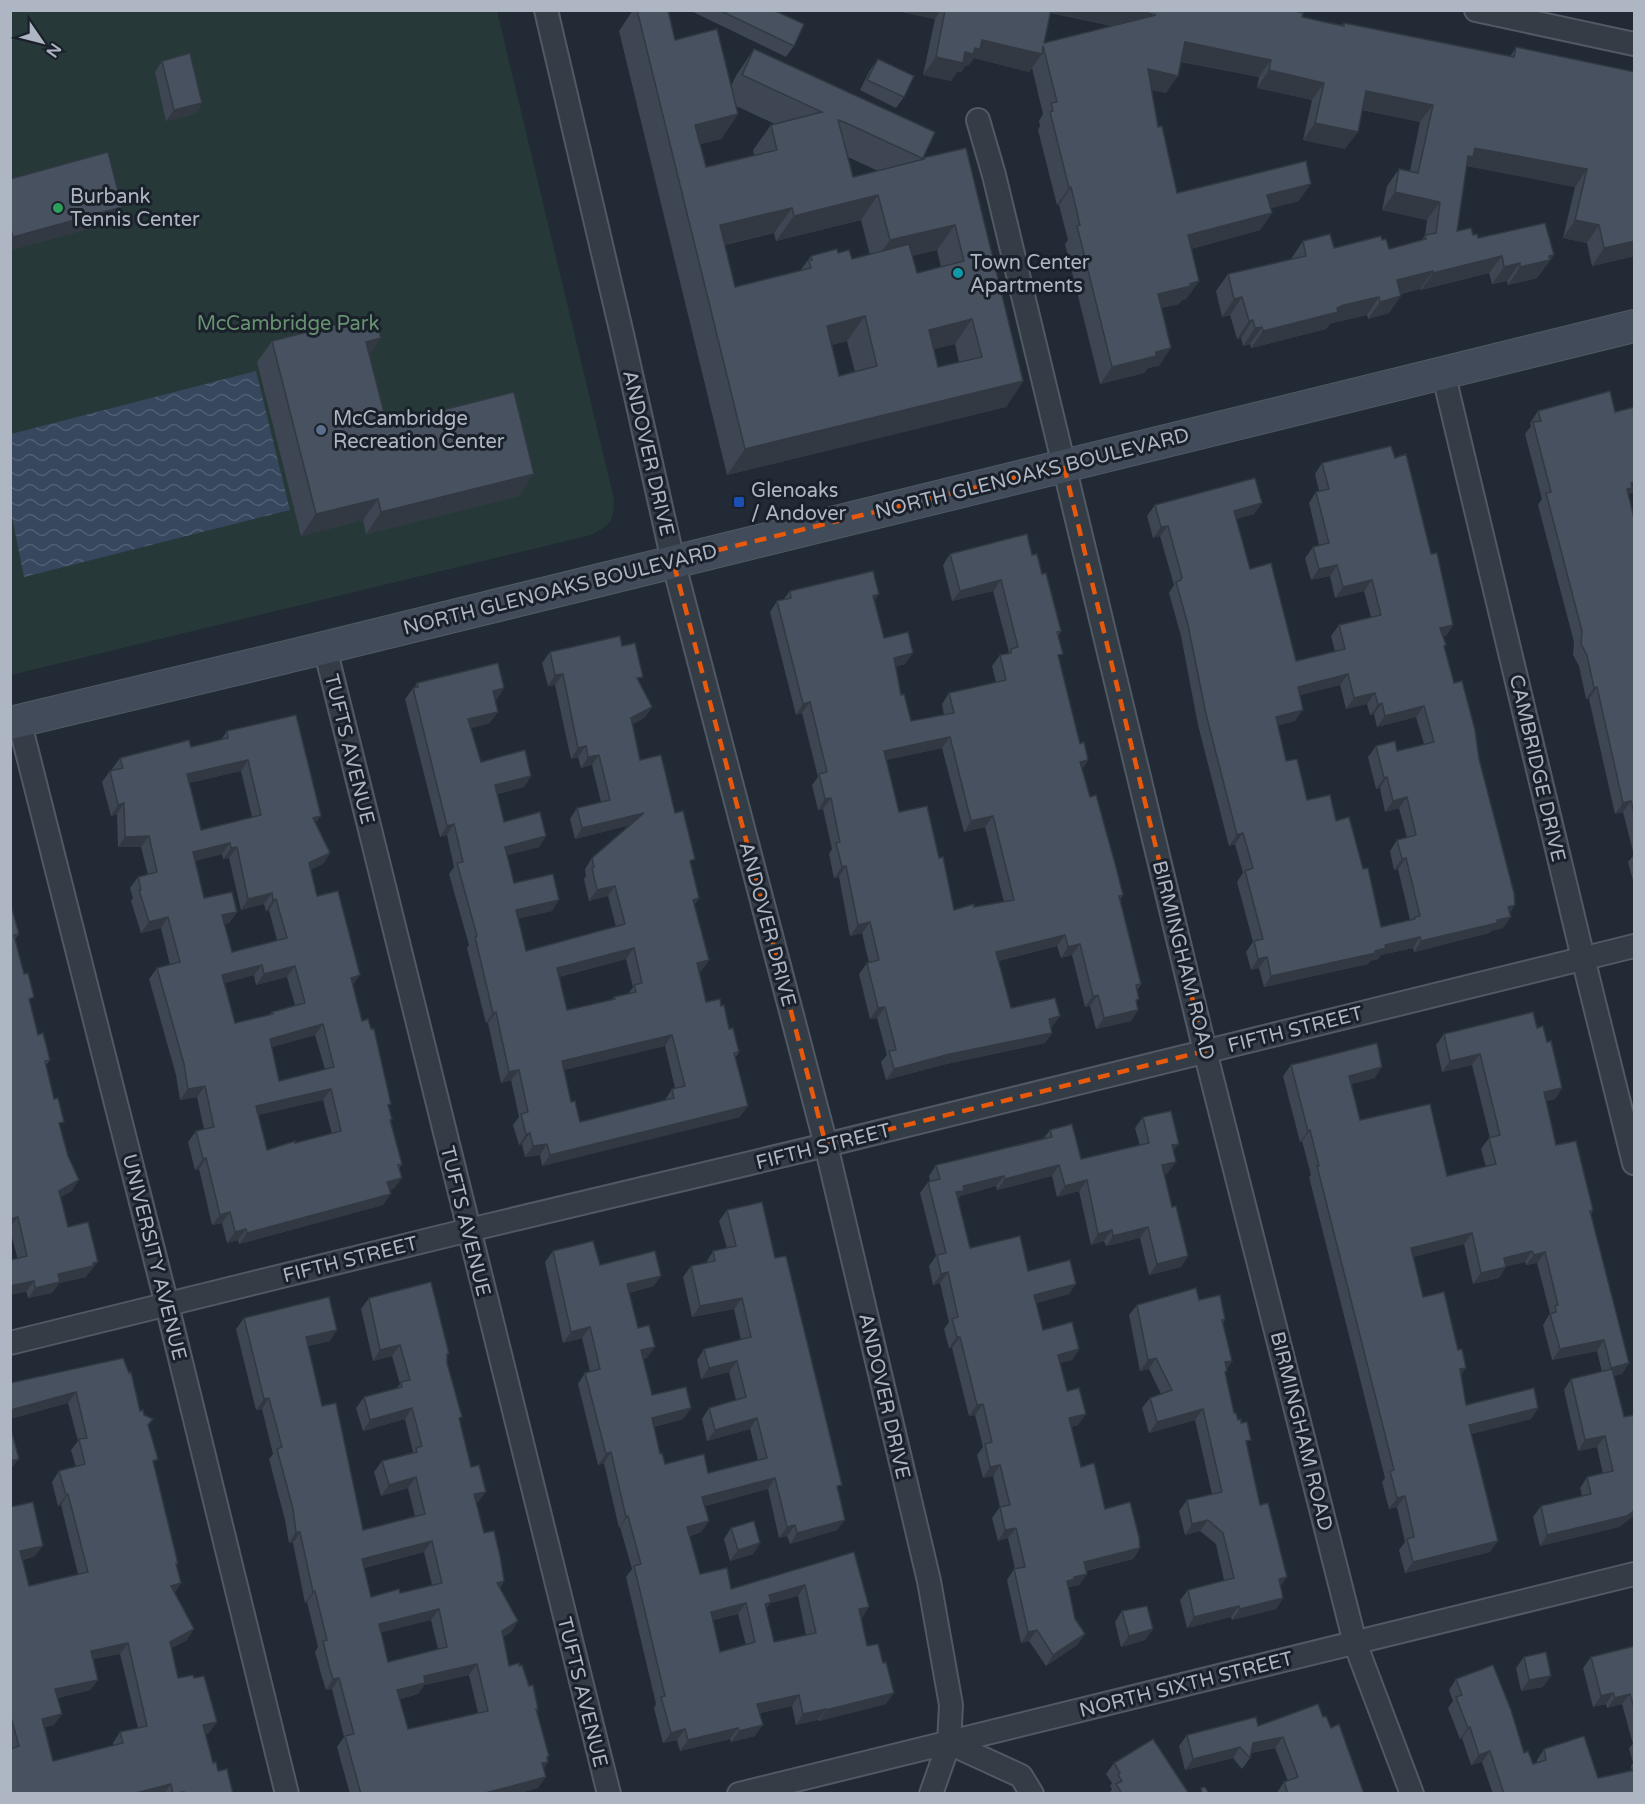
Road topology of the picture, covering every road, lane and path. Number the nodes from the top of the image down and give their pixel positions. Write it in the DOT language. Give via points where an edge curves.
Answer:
graph roads {
  1 [pos="546,10"];
  2 [pos="1476,10"];
  3 [pos="1635,44"];
  4 [pos="978,120"];
  5 [pos="1635,326"];
  6 [pos="1443,372"];
  7 [pos="1064,466"];
  8 [pos="673,561"];
  9 [pos="325,648"];
  10 [pos="15,722"];
  11 [pos="1635,946"];
  12 [pos="1583,958"];
  13 [pos="1205,1051"];
  14 [pos="826,1145"];
  15 [pos="1635,1163"];
  16 [pos="469,1230"];
  17 [pos="167,1305"];
  18 [pos="10,1343"];
  19 [pos="1635,1574"];
  20 [pos="1355,1642"];
  21 [pos="949,1743"];
  22 [pos="287,1794"];
  23 [pos="609,1794"];
  24 [pos="739,1794"];
  25 [pos="931,1794"];
  26 [pos="1032,1794"];
  27 [pos="1412,1794"];
  1 -- 8 [label="street, ANDOVER DRIVE"];
  2 -- 3 [label="street"];
  4 -- 7 [label="street, BIRMINGHAM ROAD"];
  5 -- 6 [label="main road, NORTH GLENOAKS BOULEVARD"];
  6 -- 7 [label="main road, NORTH GLENOAKS BOULEVARD"];
  6 -- 12 [label="street, CAMBRIDGE DRIVE"];
  7 -- 8 [label="main road, NORTH GLENOAKS BOULEVARD"];
  7 -- 13 [label="street, BIRMINGHAM ROAD"];
  8 -- 9 [label="main road, NORTH GLENOAKS BOULEVARD"];
  8 -- 14 [label="street, ANDOVER DRIVE"];
  9 -- 10 [label="main road, NORTH GLENOAKS BOULEVARD"];
  9 -- 16 [label="street, TUFTS AVENUE"];
  10 -- 17 [label="street, UNIVERSITY AVENUE"];
  11 -- 12 [label="street, FIFTH STREET"];
  12 -- 13 [label="street, FIFTH STREET"];
  12 -- 15 [label="street, CAMBRIDGE DRIVE"];
  13 -- 14 [label="street, FIFTH STREET"];
  13 -- 20 [label="street, BIRMINGHAM ROAD"];
  14 -- 16 [label="street, FIFTH STREET"];
  14 -- 21 [label="street, ANDOVER DRIVE" via="929,1581 951,1705"];
  16 -- 17 [label="street, FIFTH STREET"];
  16 -- 23 [label="street, TUFTS AVENUE"];
  17 -- 18 [label="street, FIFTH STREET"];
  17 -- 22 [label="street, UNIVERSITY AVENUE"];
  19 -- 20 [label="street, NORTH SIXTH STREET"];
  20 -- 21 [label="street, NORTH SIXTH STREET"];
  20 -- 27 [label="street, BIRMINGHAM ROAD"];
  21 -- 24 [label="street, NORTH SIXTH STREET"];
  21 -- 25 [label="street, ANDOVER DRIVE"];
  21 -- 26 [label="street" via="1022,1776"];
}
